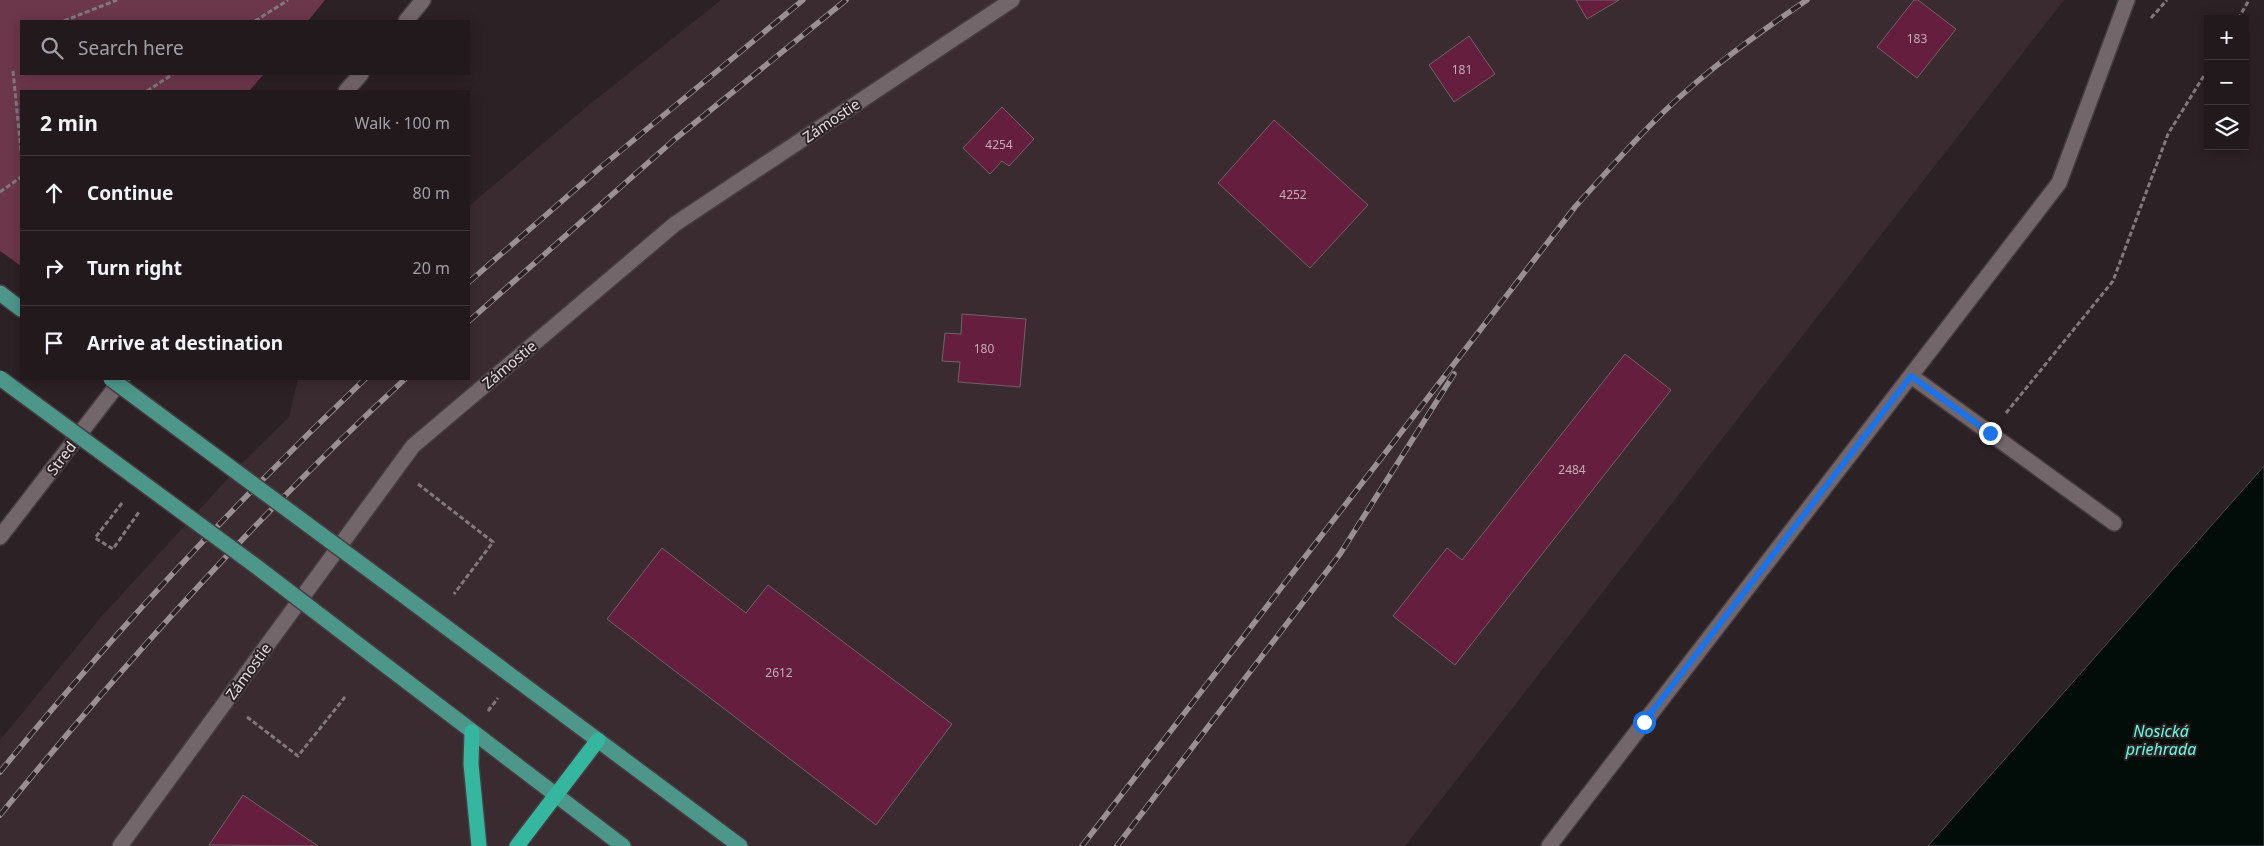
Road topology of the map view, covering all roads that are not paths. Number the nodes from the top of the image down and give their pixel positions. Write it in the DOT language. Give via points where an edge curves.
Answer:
graph roads {
  1 [pos="424,0"];
  2 [pos="1012,0"];
  3 [pos="2127,0"];
  4 [pos="407,20"];
  5 [pos="360,75"];
  6 [pos="347,90"];
  7 [pos="0,293"];
  8 [pos="20,308"];
  9 [pos="1911,376"];
  10 [pos="0,378"];
  11 [pos="113,380"];
  12 [pos="121,380"];
  13 [pos="2114,523"];
  14 [pos="0,537"];
  15 [pos="472,732"];
  16 [pos="598,740"];
  17 [pos="556,796"];
  18 [pos="120,846"];
  19 [pos="479,846"];
  20 [pos="517,846"];
  21 [pos="623,846"];
  22 [pos="740,846"];
  23 [pos="1549,846"];
  1 -- 4 [label="street"];
  2 -- 18 [label="street, Zámostie" via="675,224 413,446"];
  3 -- 9 [label="street" via="2059,183"];
  5 -- 6 [label="street"];
  7 -- 8 [label="main road"];
  9 -- 13 [label="street"];
  9 -- 23 [label="street"];
  10 -- 15 [label="main road, bridge" via="257,567"];
  11 -- 16 [label="main road, bridge"];
  12 -- 14 [label="street, Stred"];
  15 -- 17 [label="main road"];
  15 -- 19 [label="highway" via="471,764"];
  16 -- 17 [label="highway"];
  16 -- 22 [label="main road"];
  17 -- 20 [label="highway"];
  17 -- 21 [label="main road"];
}
